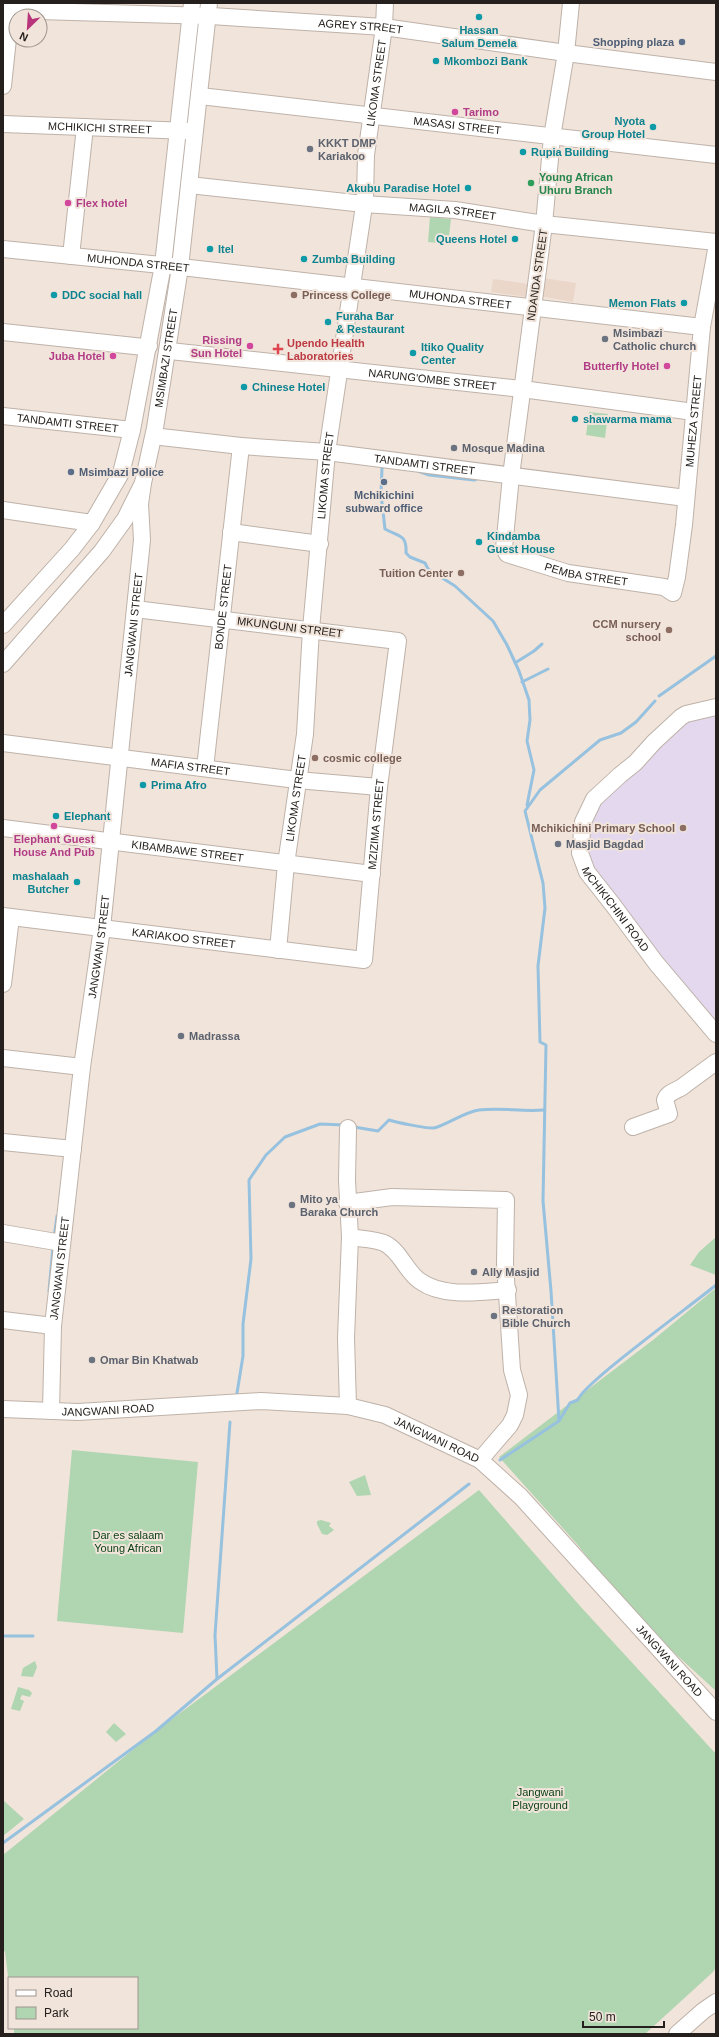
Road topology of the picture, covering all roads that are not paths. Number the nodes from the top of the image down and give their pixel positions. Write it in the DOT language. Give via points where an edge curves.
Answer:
graph roads {
  1 [pos="385,3"];
  2 [pos="571,3"];
  3 [pos="192,9"];
  4 [pos="7,10"];
  5 [pos="208,10"];
  6 [pos="384,27"];
  7 [pos="566,53"];
  8 [pos="716,72"];
  9 [pos="3,86"];
  10 [pos="200,96"];
  11 [pos="373,116"];
  12 [pos="3,124"];
  13 [pos="85,127"];
  14 [pos="179,131"];
  15 [pos="196,131"];
  16 [pos="552,136"];
  17 [pos="716,155"];
  18 [pos="189,185"];
  19 [pos="364,204"];
  20 [pos="544,224"];
  21 [pos="716,242"];
  22 [pos="3,249"];
  23 [pos="716,250"];
  24 [pos="71,256"];
  25 [pos="162,265"];
  26 [pos="180,267"];
  27 [pos="352,287"];
  28 [pos="533,307"];
  29 [pos="702,327"];
  30 [pos="3,332"];
  31 [pos="149,346"];
  32 [pos="170,350"];
  33 [pos="339,369"];
  34 [pos="522,389"];
  35 [pos="694,412"];
  36 [pos="3,416"];
  37 [pos="132,430"];
  38 [pos="161,437"];
  39 [pos="241,446"];
  40 [pos="327,452"];
  41 [pos="510,476"];
  42 [pos="143,483"];
  43 [pos="686,498"];
  44 [pos="3,510"];
  45 [pos="92,523"];
  46 [pos="231,532"];
  47 [pos="320,544"];
  48 [pos="504,548"];
  49 [pos="673,593"];
  50 [pos="135,609"];
  51 [pos="6,617"];
  52 [pos="222,618"];
  53 [pos="311,629"];
  54 [pos="32,630"];
  55 [pos="398,641"];
  56 [pos="3,664"];
  57 [pos="716,707"];
  58 [pos="3,743"];
  59 [pos="120,757"];
  60 [pos="205,768"];
  61 [pos="297,780"];
  62 [pos="379,787"];
  63 [pos="3,828"];
  64 [pos="111,842"];
  65 [pos="286,864"];
  66 [pos="372,874"];
  67 [pos="7,916"];
  68 [pos="102,928"];
  69 [pos="278,950"];
  70 [pos="364,960"];
  71 [pos="3,984"];
  72 [pos="716,1034"];
  73 [pos="3,1058"];
  74 [pos="716,1062"];
  75 [pos="82,1067"];
  76 [pos="633,1127"];
  77 [pos="348,1128"];
  78 [pos="3,1142"];
  79 [pos="73,1149"];
  80 [pos="347,1203"];
  81 [pos="3,1233"];
  82 [pos="350,1237"];
  83 [pos="62,1243"];
  84 [pos="508,1290"];
  85 [pos="3,1320"];
  86 [pos="53,1326"];
  87 [pos="348,1406"];
  88 [pos="3,1409"];
  89 [pos="51,1411"];
  90 [pos="480,1460"];
  91 [pos="716,1712"];
  92 [pos="716,2002"];
  93 [pos="677,2034"];
  1 -- 6 [label="street, LIKOMA STREET"];
  2 -- 7 [label="street, NDANDA STREET"];
  3 -- 4 [label="street, AGREY STREET"];
  3 -- 5 [label="street, AGREY STREET"];
  3 -- 14 [label="street, MSIMBAZI STREET"];
  4 -- 9 [label="street"];
  5 -- 6 [label="street, AGREY STREET"];
  5 -- 10 [label="street, MSIMBAZI STREET"];
  6 -- 7 [label="street, AGREY STREET"];
  6 -- 11 [label="street, LIKOMA STREET"];
  7 -- 8 [label="street, AGREY STREET"];
  7 -- 16 [label="street, NDANDA STREET"];
  10 -- 11 [label="street, MASASI STREET"];
  10 -- 15 [label="street, MSIMBAZI STREET"];
  11 -- 16 [label="street, MASASI STREET"];
  11 -- 19 [label="street, LIKOMA STREET" via="366,155"];
  12 -- 13 [label="street, MCHIKICHI STREET"];
  13 -- 14 [label="street, MCHIKICHI STREET"];
  13 -- 24 [label="street"];
  14 -- 15 [label="street, MCHIKICHI STREET"];
  14 -- 25 [label="street, MSIMBAZI STREET"];
  15 -- 18 [label="street, MSIMBAZI STREET"];
  16 -- 17 [label="street, MASASI STREET"];
  16 -- 20 [label="street, NDANDA STREET"];
  18 -- 19 [label="street, MAGILA STREET"];
  18 -- 26 [label="street, MSIMBAZI STREET"];
  19 -- 20 [label="street, MAGILA STREET" via="455,210"];
  19 -- 27 [label="street, LIKOMA STREET"];
  20 -- 21 [label="street, MAGILA STREET"];
  20 -- 28 [label="street, NDANDA STREET"];
  22 -- 24 [label="street, MUHONDA STREET"];
  23 -- 29 [label="street, MUHEZA STREET"];
  24 -- 25 [label="street, MUHONDA STREET"];
  25 -- 26 [label="street, MUHONDA STREET"];
  25 -- 31 [label="street, MSIMBAZI STREET"];
  26 -- 27 [label="street, MUHONDA STREET"];
  26 -- 42 [label="street, MSIMBAZI STREET" via="155,428"];
  27 -- 28 [label="street, MUHONDA STREET"];
  27 -- 33 [label="street, LIKOMA STREET"];
  28 -- 29 [label="street, MUHONDA STREET"];
  28 -- 34 [label="street, NDANDA STREET"];
  29 -- 35 [label="street, MUHEZA STREET"];
  30 -- 31 [label="street"];
  31 -- 37 [label="street, MSIMBAZI STREET"];
  32 -- 33 [label="street, NARUNG'OMBE STREET"];
  33 -- 34 [label="street, NARUNG'OMBE STREET"];
  33 -- 40 [label="street, LIKOMA STREET"];
  34 -- 35 [label="street, NARUNG'OMBE STREET"];
  34 -- 41 [label="street, NDANDA STREET"];
  35 -- 43 [label="street, MUHEZA STREET"];
  36 -- 37 [label="street, TANDAMTI STREET"];
  37 -- 45 [label="street, MSIMBAZI STREET" via="121,473"];
  38 -- 39 [label="street, TANDAMTI STREET"];
  39 -- 40 [label="street, TANDAMTI STREET"];
  39 -- 46 [label="street, BONDE STREET"];
  40 -- 41 [label="street, TANDAMTI STREET"];
  40 -- 47 [label="street, LIKOMA STREET"];
  41 -- 43 [label="street, TANDAMTI STREET"];
  41 -- 48 [label="street, NDANDA STREET"];
  42 -- 50 [label="street, JANGWANI STREET" via="140,504 142,540"];
  42 -- 54 [label="street, MSIMBAZI STREET" via="125,519 102,551"];
  43 -- 49 [label="street, MUHEZA STREET"];
  44 -- 45 [label="street"];
  45 -- 51 [label="street, MSIMBAZI STREET" via="72,549"];
  46 -- 47 [label="street"];
  46 -- 52 [label="street, BONDE STREET"];
  47 -- 53 [label="street, LIKOMA STREET"];
  48 -- 49 [label="street, PEMBA STREET" via="507,554 513,557 545,568 588,577 664,587"];
  50 -- 52 [label="street, MKUNGUNI STREET"];
  50 -- 59 [label="street, JANGWANI STREET"];
  51 -- 54 [label="street"];
  52 -- 53 [label="street, MKUNGUNI STREET"];
  52 -- 60 [label="street, BONDE STREET"];
  53 -- 55 [label="street, MKUNGUNI STREET"];
  53 -- 61 [label="street, LIKOMA STREET" via="305,734"];
  54 -- 56 [label="street, MSIMBAZI STREET"];
  55 -- 62 [label="street, MZIZIMA STREET"];
  57 -- 72 [label="street, MCHIKICHINI ROAD" via="686,714 654,742 636,763 594,799 583,822 580,853 586,872 656,963"];
  58 -- 59 [label="street, MAFIA STREET"];
  59 -- 60 [label="street, MAFIA STREET"];
  59 -- 64 [label="street, JANGWANI STREET"];
  60 -- 61 [label="street, MAFIA STREET"];
  61 -- 62 [label="street, MAFIA STREET"];
  61 -- 65 [label="street, LIKOMA STREET"];
  62 -- 66 [label="street, MZIZIMA STREET"];
  63 -- 64 [label="street, KIBAMBAWE STREET"];
  64 -- 65 [label="street, KIBAMBAWE STREET"];
  64 -- 68 [label="street, JANGWANI STREET"];
  65 -- 66 [label="street, KIBAMBAWE STREET"];
  65 -- 69 [label="street, LIKOMA STREET"];
  66 -- 70 [label="street, MZIZIMA STREET"];
  67 -- 68 [label="street, KARIAKOO STREET"];
  67 -- 71 [label="street"];
  68 -- 69 [label="street, KARIAKOO STREET"];
  68 -- 75 [label="street, JANGWANI STREET"];
  69 -- 70 [label="street, KARIAKOO STREET"];
  73 -- 75 [label="street"];
  74 -- 76 [label="street" via="666,1096 669,1114"];
  75 -- 79 [label="street, JANGWANI STREET"];
  77 -- 80 [label="street"];
  78 -- 79 [label="street"];
  79 -- 83 [label="street, JANGWANI STREET"];
  80 -- 82 [label="street"];
  80 -- 84 [label="street" via="392,1197 506,1200 505,1264"];
  81 -- 83 [label="street"];
  82 -- 84 [label="street" via="384,1243 420,1281 432,1286 468,1293"];
  82 -- 87 [label="street" via="346,1338"];
  83 -- 86 [label="street, JANGWANI STREET"];
  84 -- 90 [label="street" via="512,1370 519,1395 518,1402 510,1426"];
  85 -- 86 [label="street"];
  86 -- 89 [label="street, JANGWANI STREET"];
  87 -- 89 [label="street, JANGWANI ROAD" via="261,1401 94,1412"];
  87 -- 90 [label="street, JANGWANI ROAD" via="385,1415"];
  88 -- 89 [label="street, JANGWANI ROAD"];
  90 -- 91 [label="street, JANGWANI ROAD" via="526,1502"];
  92 -- 93 [label="street"];
}
